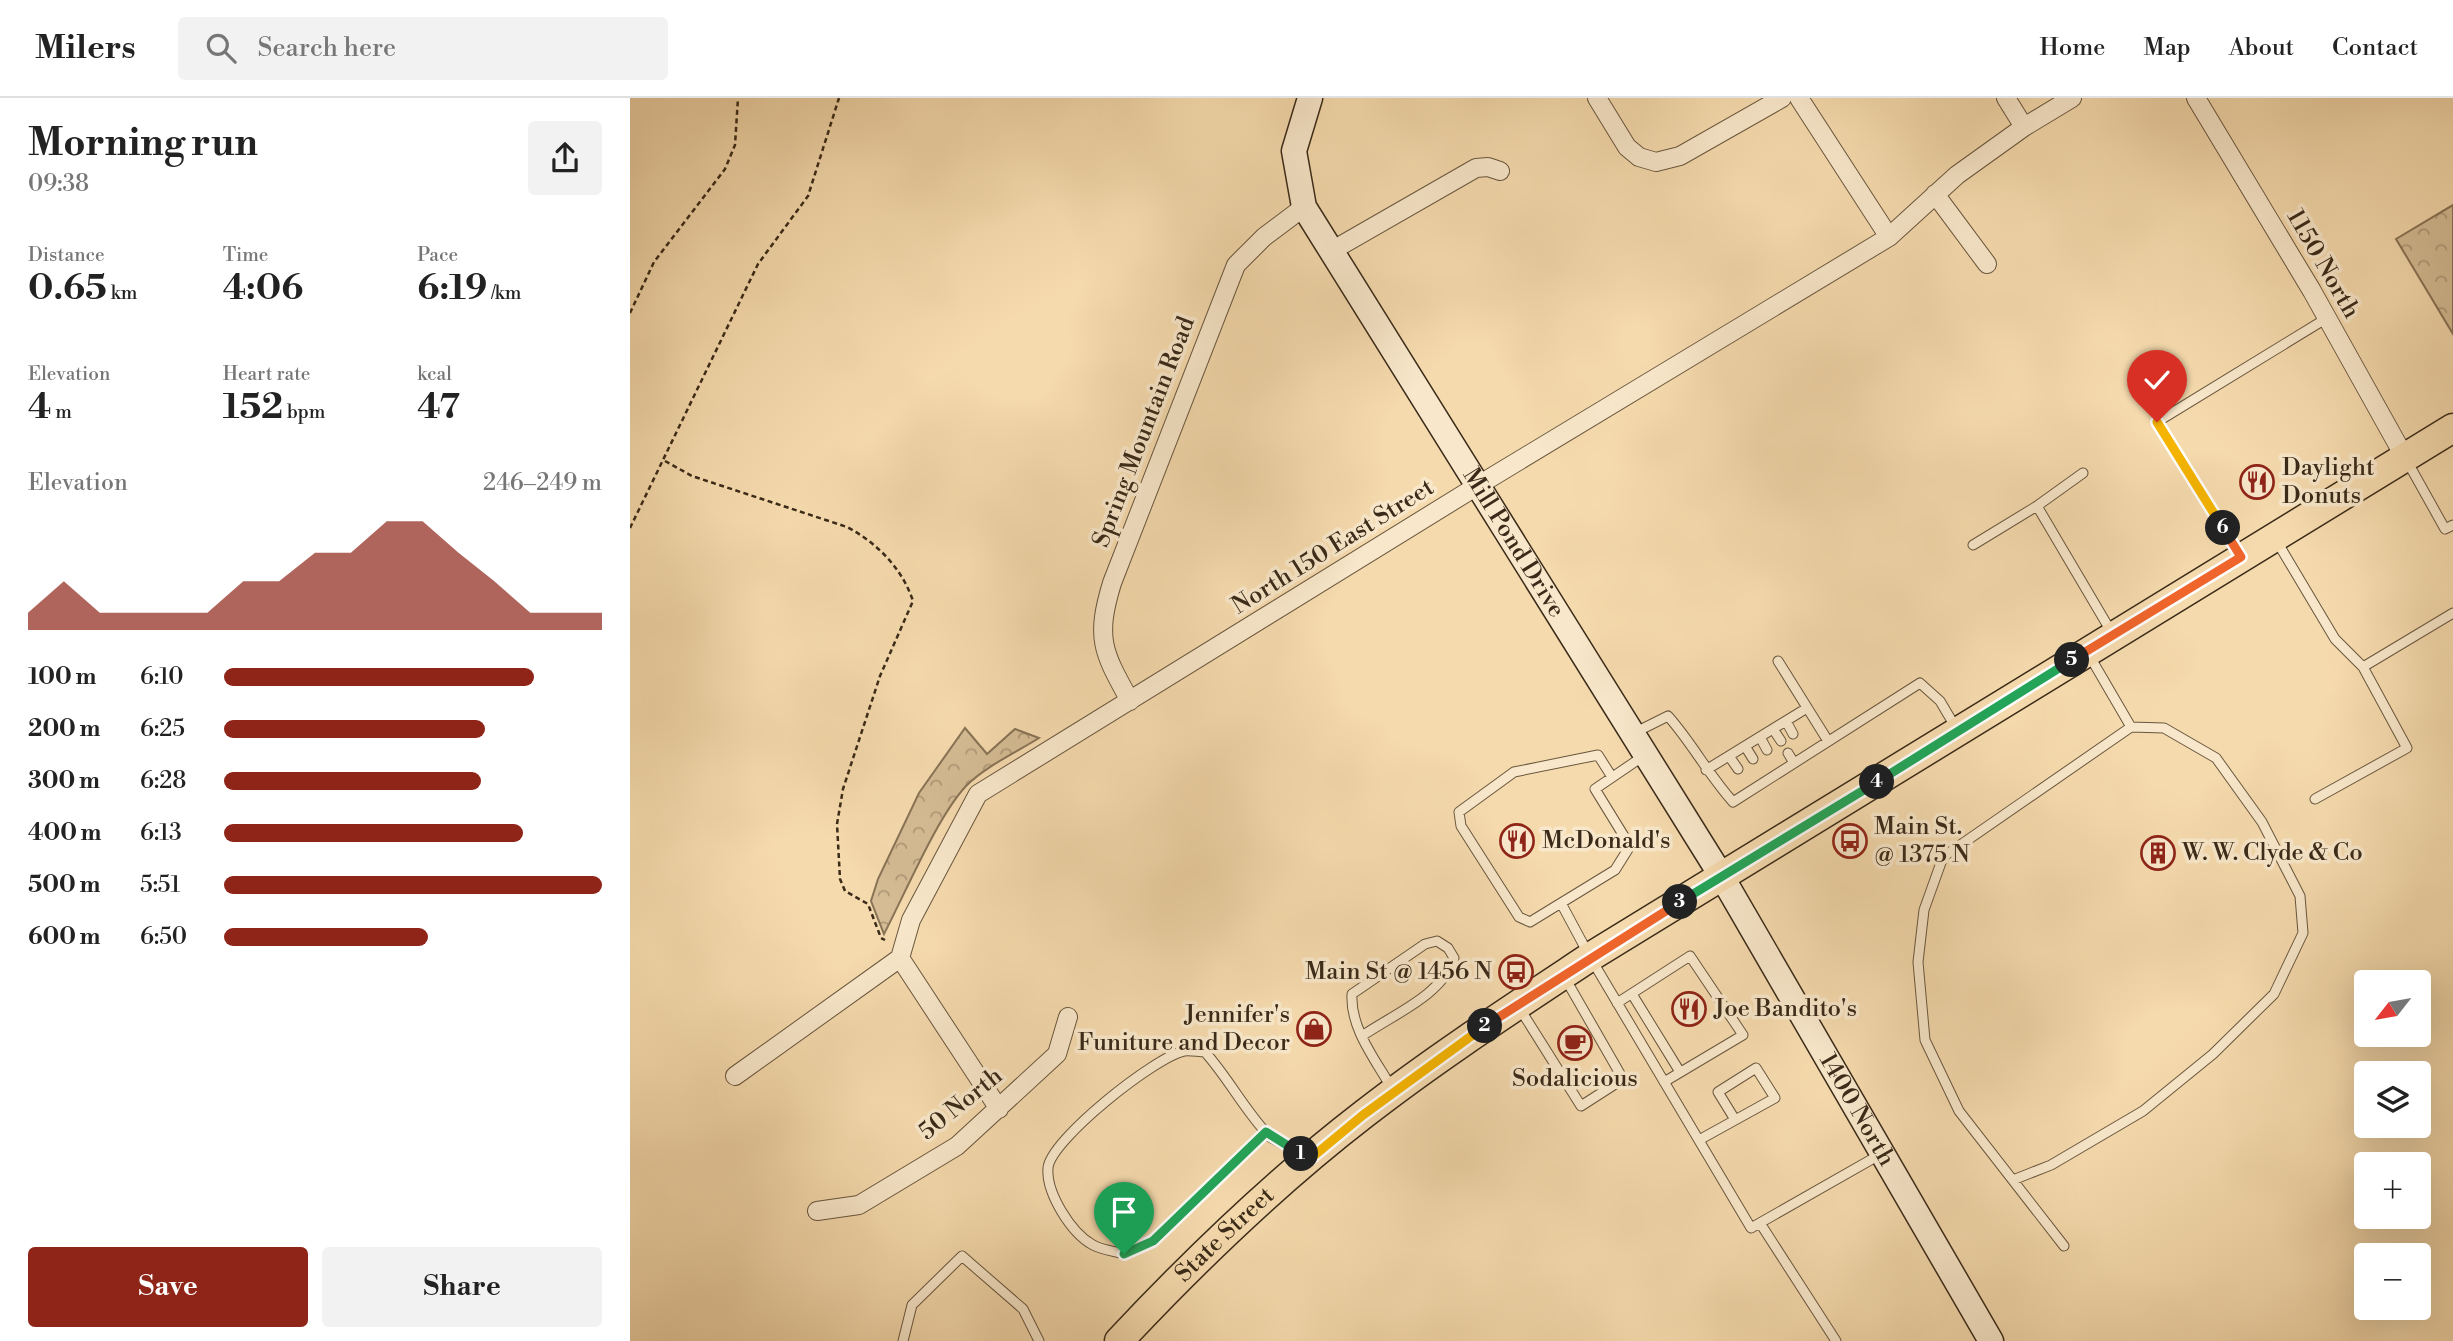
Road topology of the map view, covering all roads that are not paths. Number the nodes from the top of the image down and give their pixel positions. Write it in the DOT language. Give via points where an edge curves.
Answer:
graph roads {
  1 [pos="1310,98"];
  2 [pos="1597,98"];
  3 [pos="1782,98"];
  4 [pos="1799,98"];
  5 [pos="2006,98"];
  6 [pos="2072,98"];
  7 [pos="2196,98"];
  8 [pos="2024,127"];
  9 [pos="1500,171"];
  10 [pos="1935,194"];
  11 [pos="1304,207"];
  12 [pos="1889,237"];
  13 [pos="1333,250"];
  14 [pos="1987,264"];
  15 [pos="2327,318"];
  16 [pos="2453,428"];
  17 [pos="2404,456"];
  18 [pos="2083,474"];
  19 [pos="1477,486"];
  20 [pos="2037,506"];
  21 [pos="2453,525"];
  22 [pos="2274,536"];
  23 [pos="1973,545"];
  24 [pos="2241,557"];
  25 [pos="2453,613"];
  26 [pos="2112,635"];
  27 [pos="2087,650"];
  28 [pos="1777,661"];
  29 [pos="2363,667"];
  30 [pos="1130,701"];
  31 [pos="1807,708"];
  32 [pos="1786,721"];
  33 [pos="2131,727"];
  34 [pos="1773,729"];
  35 [pos="1958,731"];
  36 [pos="1632,734"];
  37 [pos="1793,734"];
  38 [pos="1760,737"];
  39 [pos="1781,741"];
  40 [pos="1828,741"];
  41 [pos="1745,746"];
  42 [pos="1767,750"];
  43 [pos="1788,753"];
  44 [pos="1646,755"];
  45 [pos="1729,756"];
  46 [pos="1753,759"];
  47 [pos="1794,763"];
  48 [pos="1738,769"];
  49 [pos="1706,770"];
  50 [pos="1612,777"];
  51 [pos="2315,799"];
  52 [pos="1722,877"];
  53 [pos="1561,903"];
  54 [pos="1590,957"];
  55 [pos="900,958"];
  56 [pos="1563,975"];
  57 [pos="1632,994"];
  58 [pos="1617,1003"];
  59 [pos="1518,1005"];
  60 [pos="1068,1017"];
  61 [pos="1362,1036"];
  62 [pos="1680,1072"];
  63 [pos="735,1076"];
  64 [pos="1664,1082"];
  65 [pos="1394,1092"];
  66 [pos="999,1109"];
  67 [pos="1734,1118"];
  68 [pos="1266,1132"];
  69 [pos="1699,1140"];
  70 [pos="1882,1153"];
  71 [pos="1310,1159"];
  72 [pos="2013,1180"];
  73 [pos="817,1211"];
  74 [pos="1760,1223"];
  75 [pos="2064,1246"];
  76 [pos="903,1341"];
  77 [pos="1039,1341"];
  78 [pos="1119,1341"];
  79 [pos="1836,1341"];
  80 [pos="1991,1341"];
  1 -- 11 [label="main road" via="1294,151"];
  2 -- 3 [label="street" via="1627,147 1639,158 1656,162 1680,156"];
  4 -- 12 [label="street"];
  5 -- 8 [label="street"];
  6 -- 8 [label="street, North 150 East Street"];
  7 -- 15 [label="street, 1150 North"];
  8 -- 10 [label="street, North 150 East Street"];
  9 -- 13 [label="street" via="1476,168"];
  10 -- 12 [label="street, North 150 East Street"];
  10 -- 14 [label="street"];
  11 -- 13 [label="main road, Mill Pond Drive"];
  11 -- 30 [label="street, Spring Mountain Road" via="1236,265 1112,583 1101,631 1112,667"];
  12 -- 19 [label="street, North 150 East Street"];
  13 -- 19 [label="main road, Mill Pond Drive"];
  15 -- 17 [label="street, 1150 North"];
  15 -- 24 [label="lane" via="2157,422"];
  16 -- 17 [label="main road, State Street"];
  17 -- 21 [label="lane" via="2445,529"];
  17 -- 22 [label="main road, State Street"];
  18 -- 20 [label="lane"];
  19 -- 30 [label="street, North 150 East Street"];
  19 -- 36 [label="main road, Mill Pond Drive"];
  20 -- 23 [label="lane"];
  20 -- 26 [label="lane"];
  22 -- 24 [label="main road, State Street"];
  22 -- 29 [label="lane" via="2335,639"];
  24 -- 26 [label="main road, State Street"];
  25 -- 29 [label="lane"];
  26 -- 27 [label="main road, State Street"];
  27 -- 33 [label="lane"];
  27 -- 35 [label="main road, State Street"];
  28 -- 31 [label="lane"];
  29 -- 51 [label="lane" via="2407,748"];
  30 -- 55 [label="street, North 150 East Street" via="978,794 911,920"];
  31 -- 32 [label="lane"];
  31 -- 40 [label="lane"];
  32 -- 34 [label="lane"];
  32 -- 37 [label="lane"];
  33 -- 72 [label="lane" via="1943,857 1924,910 1918,962 1926,1040 1959,1111"];
  33 -- 72 [label="lane" via="2164,728 2216,758 2262,822 2300,895 2302,933 2274,993 2213,1054 2143,1111 2051,1165"];
  34 -- 38 [label="lane"];
  34 -- 39 [label="lane"];
  35 -- 40 [label="lane" via="1940,701 1920,683"];
  35 -- 52 [label="main road, State Street"];
  36 -- 44 [label="main road, Mill Pond Drive"];
  36 -- 49 [label="lane" via="1668,716"];
  38 -- 41 [label="lane"];
  38 -- 42 [label="lane"];
  40 -- 47 [label="lane" via="1804,751"];
  41 -- 45 [label="lane"];
  41 -- 46 [label="lane"];
  43 -- 47 [label="lane"];
  44 -- 50 [label="lane"];
  44 -- 52 [label="main road, Mill Pond Drive"];
  45 -- 48 [label="lane"];
  45 -- 49 [label="lane"];
  47 -- 49 [label="lane" via="1763,776 1733,802"];
  50 -- 53 [label="lane" via="1595,789 1630,846 1615,870"];
  50 -- 53 [label="lane" via="1598,755 1514,772 1459,812 1461,826 1519,917 1531,922"];
  52 -- 54 [label="main road, State Street"];
  52 -- 70 [label="main road, 1400 North"];
  53 -- 54 [label="lane"];
  54 -- 56 [label="main road, State Street"];
  54 -- 58 [label="lane"];
  55 -- 63 [label="street"];
  55 -- 66 [label="street"];
  56 -- 59 [label="main road, State Street"];
  56 -- 59 [label="lane" via="1623,1079 1581,1106"];
  57 -- 58 [label="lane"];
  57 -- 62 [label="lane"];
  57 -- 62 [label="lane" via="1690,957 1742,1035"];
  58 -- 64 [label="lane"];
  59 -- 65 [label="main road, State Street"];
  60 -- 66 [label="street, 50 North" via="1057,1054"];
  61 -- 61 [label="lane" via="1351,1012 1352,994 1425,944 1437,941 1448,948 1454,958 1440,984"];
  61 -- 65 [label="lane"];
  62 -- 64 [label="lane"];
  64 -- 69 [label="lane"];
  65 -- 71 [label="main road, State Street"];
  66 -- 73 [label="street, 50 North" via="957,1146 859,1205"];
  67 -- 67 [label="lane" via="1775,1098 1756,1068 1718,1092"];
  67 -- 69 [label="lane"];
  68 -- 68 [label="lane" via="1205,1052 1185,1051 1146,1068 1058,1144 1047,1167 1052,1192 1073,1227 1093,1245 1124,1254 1153,1241"];
  68 -- 71 [label="lane"];
  69 -- 74 [label="lane" via="1751,1228"];
  70 -- 74 [label="lane"];
  70 -- 80 [label="main road, 1400 North"];
  71 -- 78 [label="main road, State Street"];
  72 -- 75 [label="lane"];
  74 -- 79 [label="lane"];
  76 -- 77 [label="lane" via="912,1305 962,1256 1023,1309"];
}
